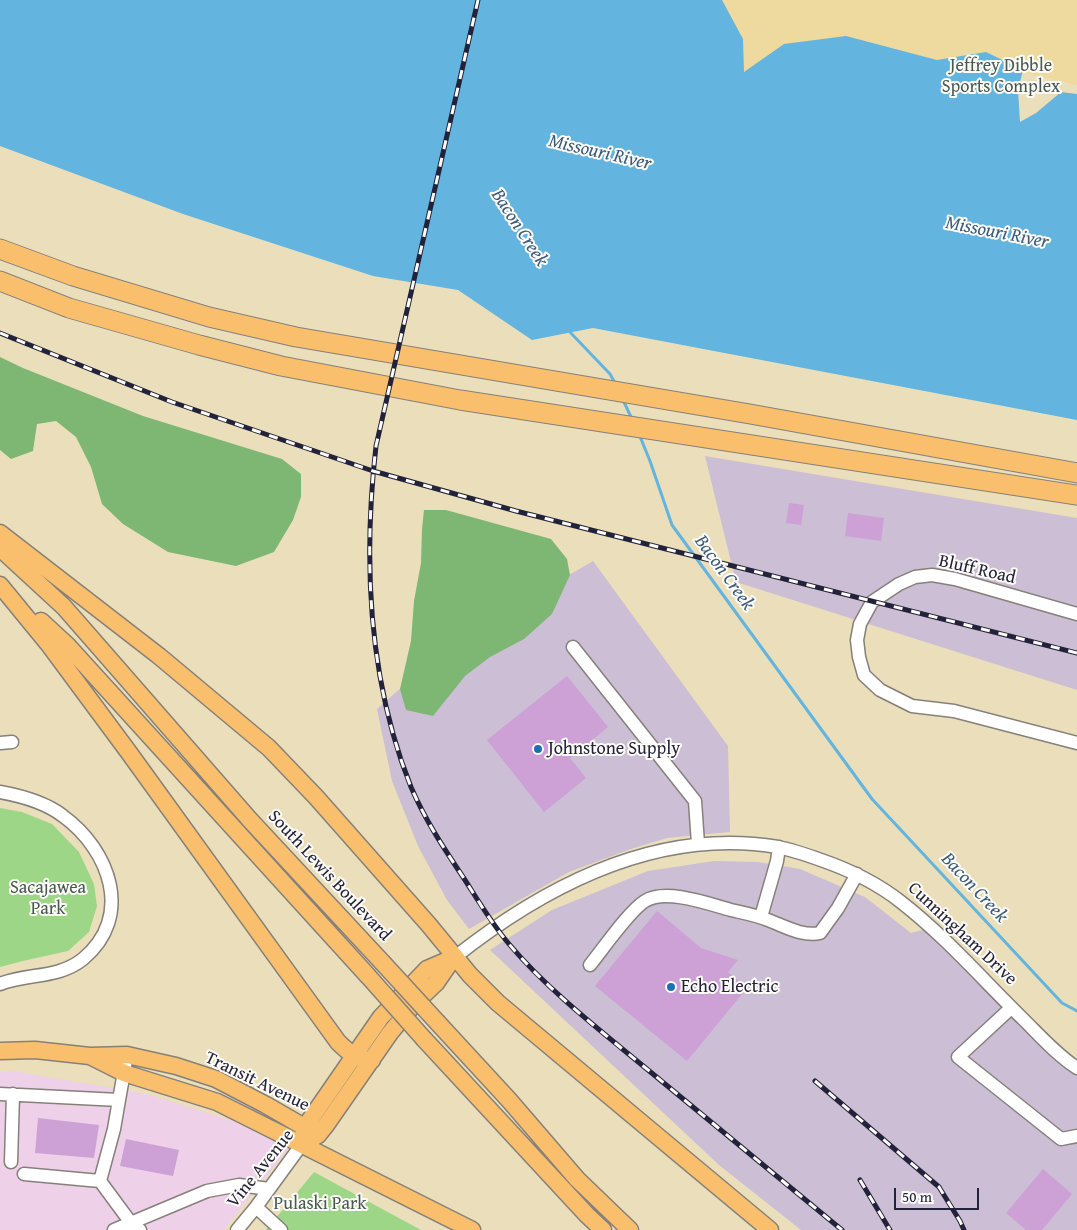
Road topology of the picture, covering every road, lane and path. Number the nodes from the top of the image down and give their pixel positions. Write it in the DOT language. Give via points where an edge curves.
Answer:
graph roads {
  1 [pos="0,249"];
  2 [pos="0,282"];
  3 [pos="1077,473"];
  4 [pos="1077,495"];
  5 [pos="0,533"];
  6 [pos="0,548"];
  7 [pos="0,584"];
  8 [pos="1077,614"];
  9 [pos="573,647"];
  10 [pos="1077,744"];
  11 [pos="0,792"];
  12 [pos="698,844"];
  13 [pos="779,847"];
  14 [pos="856,874"];
  15 [pos="761,917"];
  16 [pos="455,956"];
  17 [pos="590,965"];
  18 [pos="0,984"];
  19 [pos="1011,1008"];
  20 [pos="0,1051"];
  21 [pos="127,1055"];
  22 [pos="90,1056"];
  23 [pos="354,1056"];
  24 [pos="372,1060"];
  25 [pos="1077,1068"];
  26 [pos="124,1073"];
  27 [pos="0,1094"];
  28 [pos="13,1094"];
  29 [pos="118,1100"];
  30 [pos="311,1131"];
  31 [pos="1077,1136"];
  32 [pos="302,1144"];
  33 [pos="11,1162"];
  34 [pos="24,1174"];
  35 [pos="100,1181"];
  36 [pos="269,1189"];
  37 [pos="256,1207"];
  38 [pos="136,1226"];
  39 [pos="114,1230"];
  40 [pos="237,1230"];
  41 [pos="281,1230"];
  42 [pos="472,1230"];
  43 [pos="603,1230"];
  44 [pos="630,1230"];
  45 [pos="770,1230"];
  1 -- 3 [label="highway" via="73,276 209,317 296,337"];
  2 -- 4 [label="highway" via="69,308 281,366 460,400"];
  5 -- 16 [label="main road" via="159,656 269,748"];
  6 -- 44 [label="main road, South Lewis Boulevard, bridge" via="64,608 250,820 509,1100 577,1180"];
  7 -- 23 [label="main road" via="130,754 338,1042"];
  7 -- 43 [label="main road, bridge" via="67,645 424,1039"];
  8 -- 10 [label="street, Bluff Road" via="932,575 899,584 872,602 860,624 857,640 864,676 880,690 912,706 954,711"];
  9 -- 12 [label="street" via="695,801"];
  11 -- 18 [label="street" via="42,804 79,830 103,864 112,894 106,926 97,944 82,959 61,972"];
  12 -- 13 [label="street, Cunningham Drive"];
  12 -- 16 [label="street, Cunningham Drive" via="643,854 598,870 537,900"];
  13 -- 14 [label="street, Cunningham Drive"];
  13 -- 15 [label="street"];
  14 -- 15 [label="street" via="820,933 804,933"];
  14 -- 19 [label="street, Cunningham Drive" via="900,901 937,933"];
  15 -- 17 [label="street" via="690,899 652,898 634,911"];
  16 -- 23 [label="main road" via="427,969 381,1017"];
  16 -- 24 [label="main road, Cunningham Drive" via="436,983 390,1033"];
  16 -- 45 [label="main road" via="484,989 522,1024"];
  19 -- 25 [label="street, Cunningham Drive"];
  19 -- 31 [label="street" via="958,1057 1061,1139"];
  20 -- 22 [label="main road, Transit Avenue" via="35,1050"];
  21 -- 22 [label="main road, Transit Avenue"];
  21 -- 26 [label="street"];
  21 -- 30 [label="main road, Transit Avenue" via="176,1066 216,1080"];
  22 -- 26 [label="main road, Transit Avenue"];
  23 -- 24 [label="main road"];
  23 -- 30 [label="main road"];
  24 -- 30 [label="main road, Cunningham Drive"];
  26 -- 29 [label="street"];
  26 -- 32 [label="main road, Transit Avenue" via="217,1102"];
  27 -- 28 [label="street"];
  28 -- 29 [label="street"];
  28 -- 33 [label="street"];
  29 -- 35 [label="street"];
  30 -- 32 [label="main road, Vine Avenue"];
  32 -- 36 [label="street, Vine Avenue"];
  32 -- 42 [label="main road, Transit Avenue"];
  34 -- 35 [label="street"];
  35 -- 38 [label="street"];
  36 -- 37 [label="street, Vine Avenue"];
  36 -- 38 [label="street" via="239,1185 207,1191"];
  37 -- 40 [label="street, Vine Avenue"];
  37 -- 41 [label="street"];
  38 -- 39 [label="street"];
}
